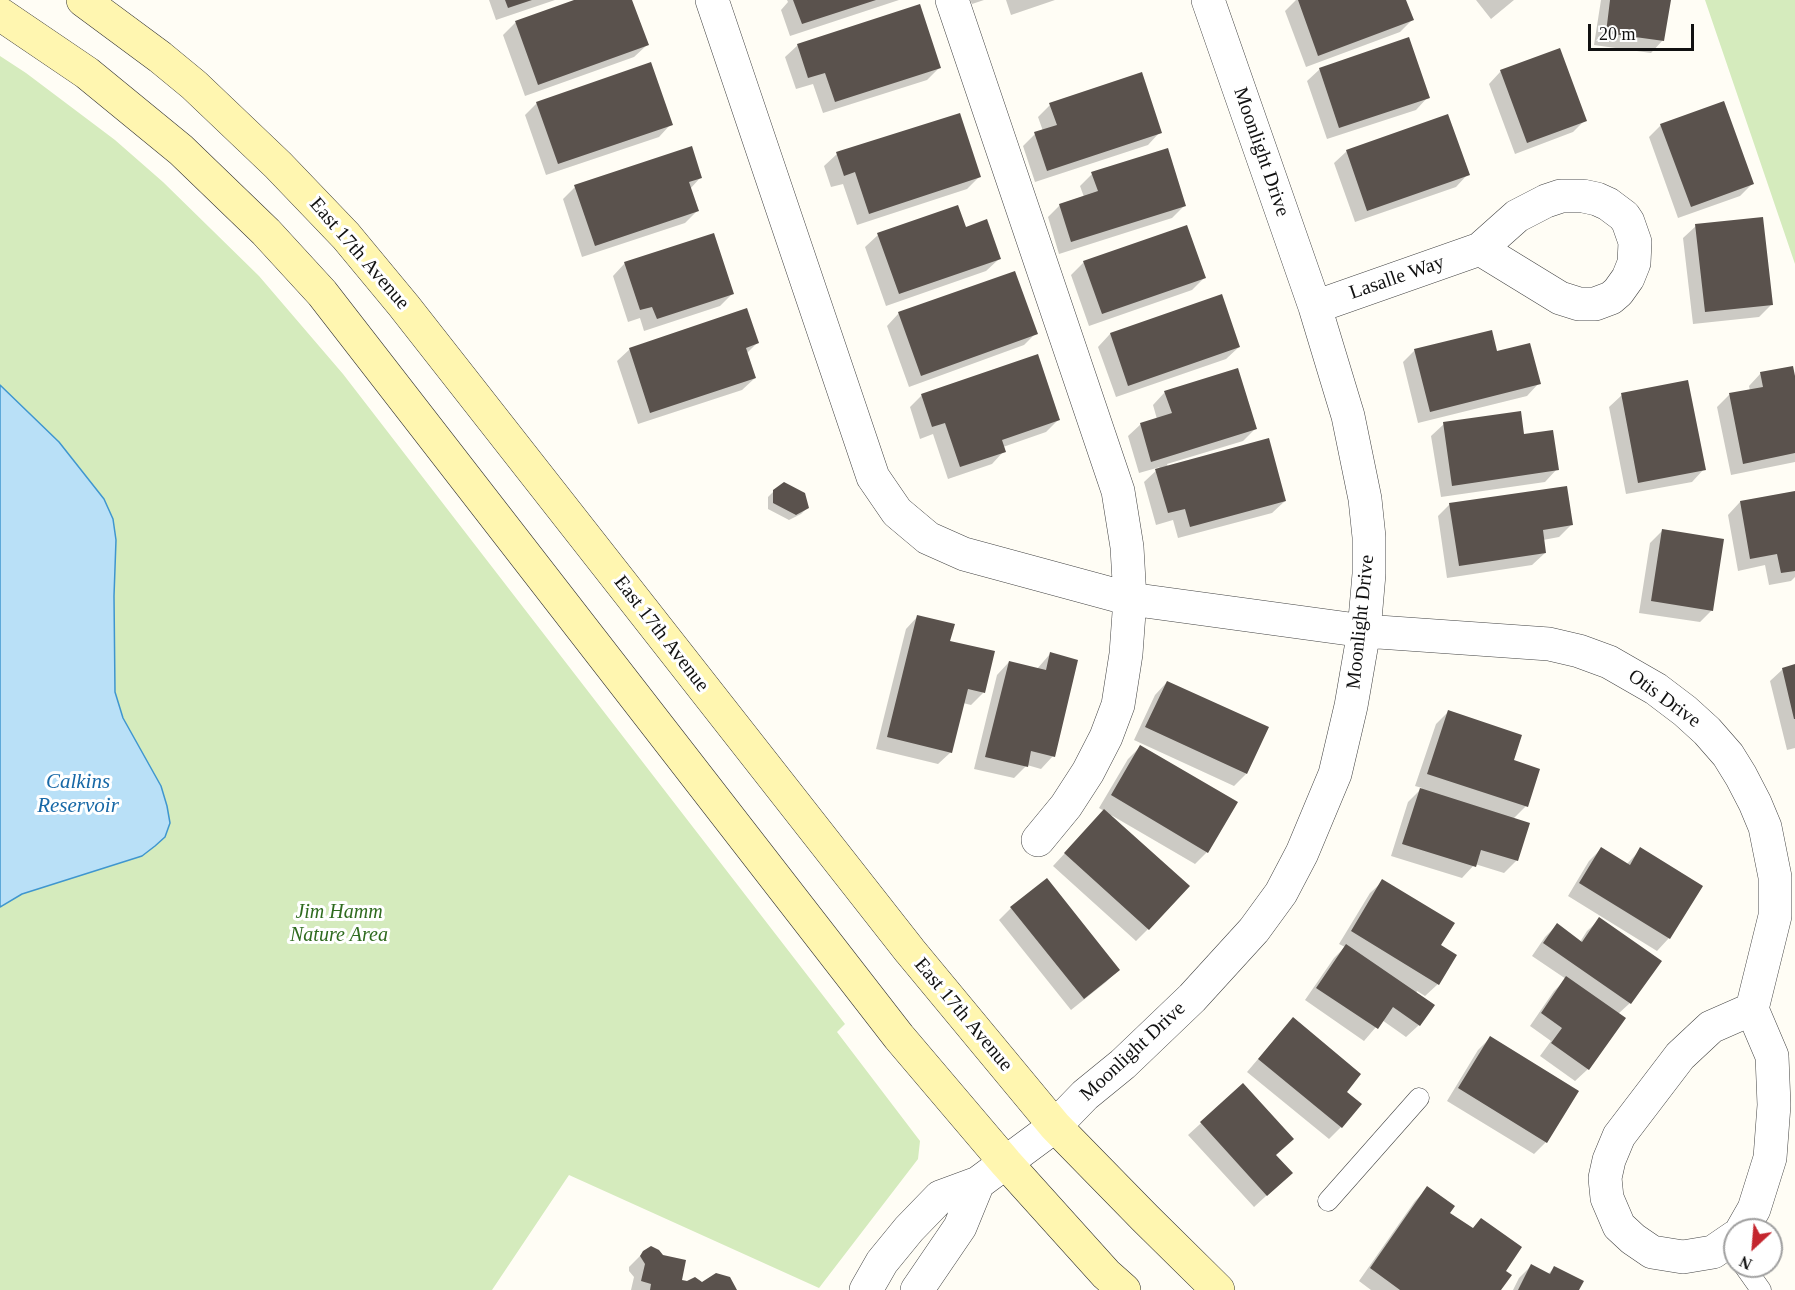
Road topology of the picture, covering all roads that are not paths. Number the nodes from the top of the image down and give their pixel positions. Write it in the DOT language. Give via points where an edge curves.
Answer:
graph roads {
  1 [pos="83,0"];
  2 [pos="712,0"];
  3 [pos="952,0"];
  4 [pos="1208,0"];
  5 [pos="0,14"];
  6 [pos="1480,249"];
  7 [pos="1315,307"];
  8 [pos="1130,599"];
  9 [pos="1364,631"];
  10 [pos="1038,840"];
  11 [pos="1752,1009"];
  12 [pos="1419,1098"];
  13 [pos="1055,1126"];
  14 [pos="1006,1163"];
  15 [pos="978,1184"];
  16 [pos="1328,1201"];
  17 [pos="1750,1218"];
  18 [pos="1723,1250"];
  19 [pos="866,1290"];
  20 [pos="916,1290"];
  21 [pos="1124,1290"];
  22 [pos="1218,1290"];
  1 -- 13 [label="main road, East 17th Avenue" via="194,85 292,178 346,236 910,951"];
  2 -- 8 [label="street, Otis Drive" via="873,477 897,512 928,538 964,554"];
  3 -- 8 [label="street" via="1118,491"];
  4 -- 7 [label="street, Moonlight Drive"];
  5 -- 14 [label="main road" via="87,73 181,150 322,293 899,1037"];
  6 -- 7 [label="street, Lasalle Way"];
  7 -- 9 [label="street, Moonlight Drive" via="1348,416 1365,498 1370,574"];
  8 -- 9 [label="street, Otis Drive"];
  8 -- 10 [label="street" via="1118,705 1106,737 1066,806"];
  9 -- 11 [label="street, Otis Drive" via="1549,644 1579,651 1626,670 1707,731 1728,755 1755,803 1765,827 1775,877 1775,916"];
  9 -- 13 [label="street, Moonlight Drive" via="1335,774 1281,893 1254,930 1192,998"];
  11 -- 17 [label="street" via="1772,1056 1774,1105 1770,1158"];
  11 -- 18 [label="street" via="1711,1027 1680,1056 1619,1136 1605,1178 1607,1198 1619,1226 1652,1252 1683,1257"];
  12 -- 16 [label="lane"];
  13 -- 14 [label="street, Moonlight Drive"];
  13 -- 22 [label="main road, East 17th Avenue"];
  14 -- 15 [label="street, Moonlight Drive"];
  14 -- 21 [label="main road"];
  15 -- 19 [label="street" via="939,1197 882,1262"];
  15 -- 20 [label="street" via="960,1227"];
}
